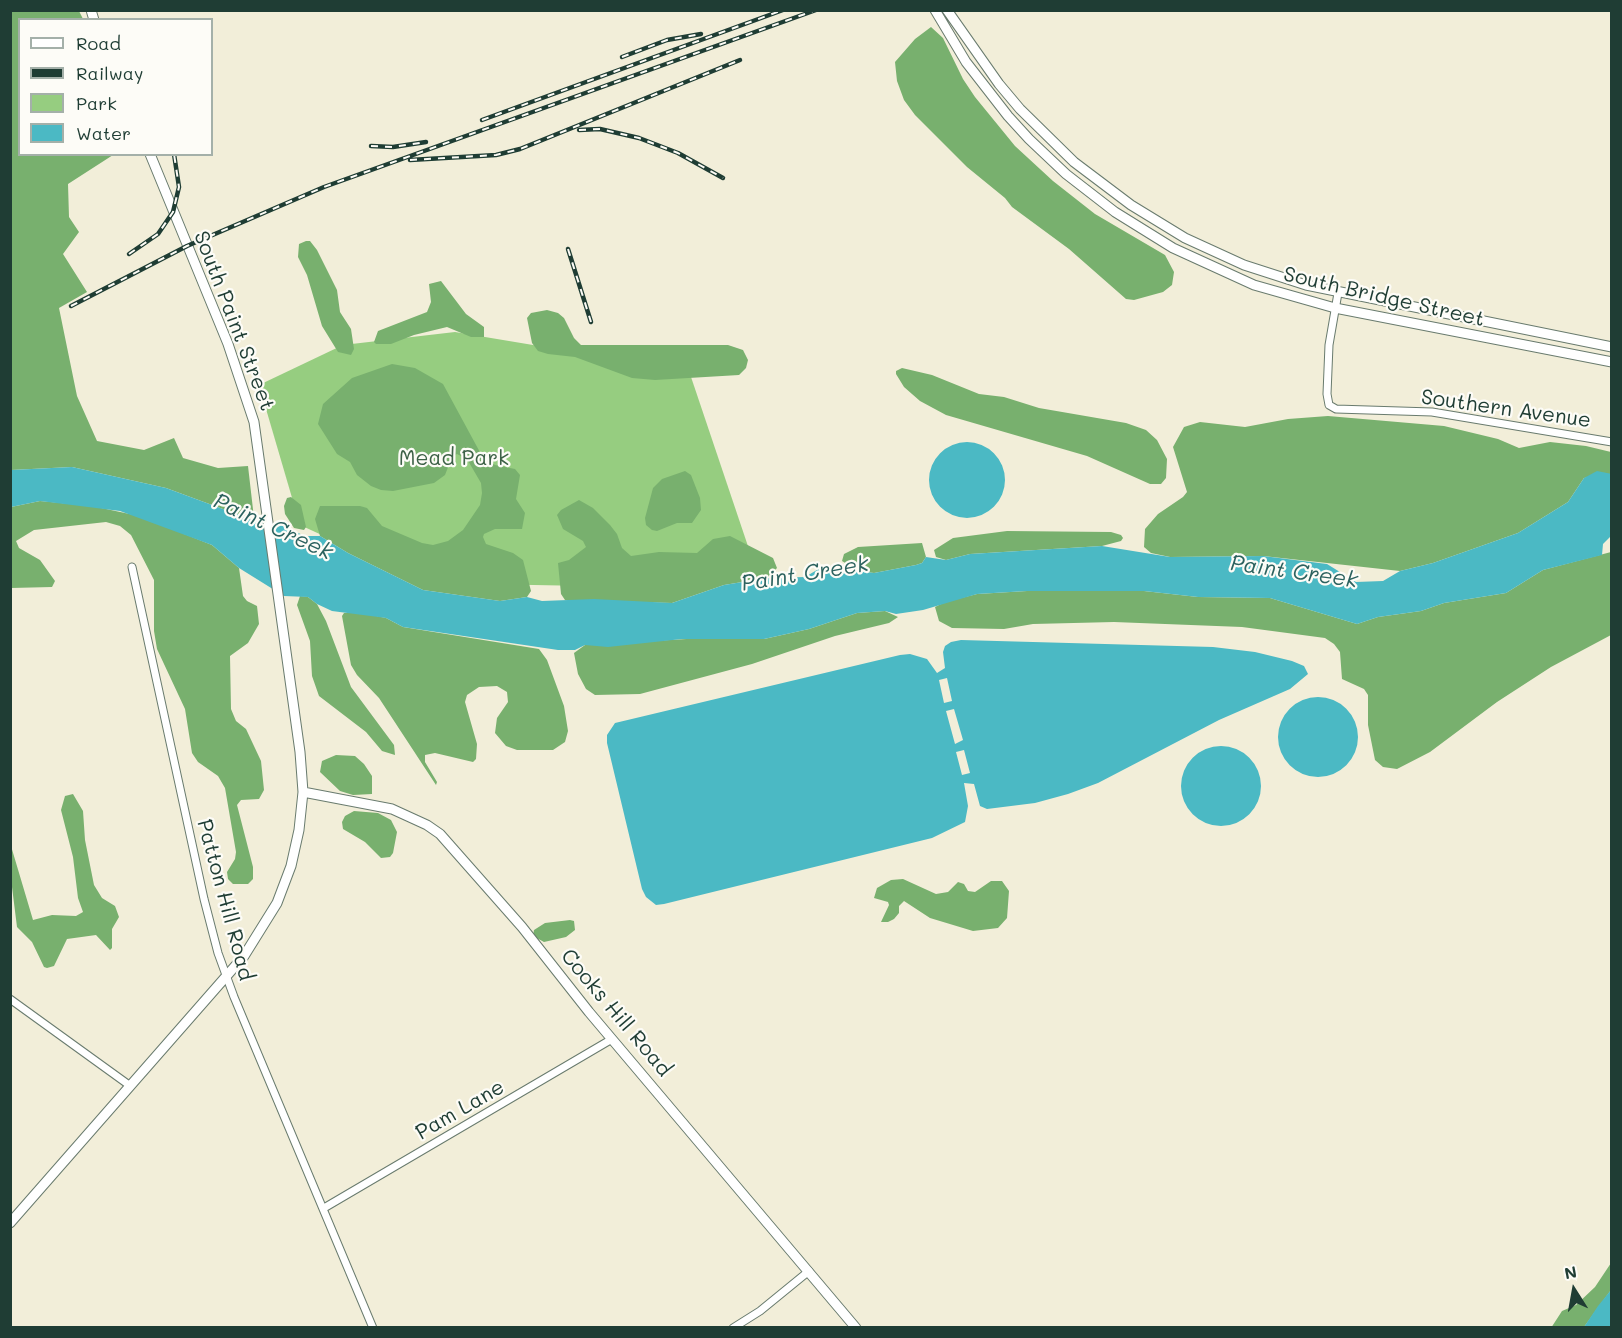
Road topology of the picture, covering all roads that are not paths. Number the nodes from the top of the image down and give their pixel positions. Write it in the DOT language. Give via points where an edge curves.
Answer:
graph roads {
  1 [pos="935,10"];
  2 [pos="947,10"];
  3 [pos="151,156"];
  4 [pos="1338,293"];
  5 [pos="1335,308"];
  6 [pos="1611,347"];
  7 [pos="1611,362"];
  8 [pos="1611,442"];
  9 [pos="132,567"];
  10 [pos="303,792"];
  11 [pos="227,975"];
  12 [pos="10,999"];
  13 [pos="612,1040"];
  14 [pos="129,1085"];
  15 [pos="324,1208"];
  16 [pos="10,1222"];
  17 [pos="809,1271"];
  18 [pos="373,1328"];
  19 [pos="733,1328"];
  20 [pos="856,1328"];
  1 -- 5 [label="main road, South Bridge Street" via="988,91 1029,139 1115,212 1173,248 1254,285"];
  2 -- 4 [label="main road, South Bridge Street" via="999,84 1042,132 1131,206 1185,238 1244,265"];
  3 -- 10 [label="main road, South Paint Street" via="243,383 257,433"];
  4 -- 5 [label="street, Southern Avenue"];
  4 -- 6 [label="main road, South Bridge Street"];
  5 -- 7 [label="main road, South Bridge Street"];
  5 -- 8 [label="street, Southern Avenue" via="1327,394 1329,405 1336,409 1432,412"];
  9 -- 11 [label="street, Patton Hill Road" via="204,899"];
  10 -- 11 [label="main road, South Paint Street" via="296,848 277,903 244,956"];
  10 -- 13 [label="main road, Cooks Hill Road" via="393,809 440,834 522,927"];
  11 -- 14 [label="main road, South Paint Street"];
  11 -- 15 [label="street, Patton Hill Road"];
  12 -- 14 [label="street"];
  13 -- 15 [label="street, Pam Lane"];
  13 -- 17 [label="main road, Cooks Hill Road"];
  14 -- 16 [label="main road, South Paint Street"];
  15 -- 18 [label="street, Patton Hill Road"];
  17 -- 19 [label="street"];
  17 -- 20 [label="main road, Cooks Hill Road"];
}
